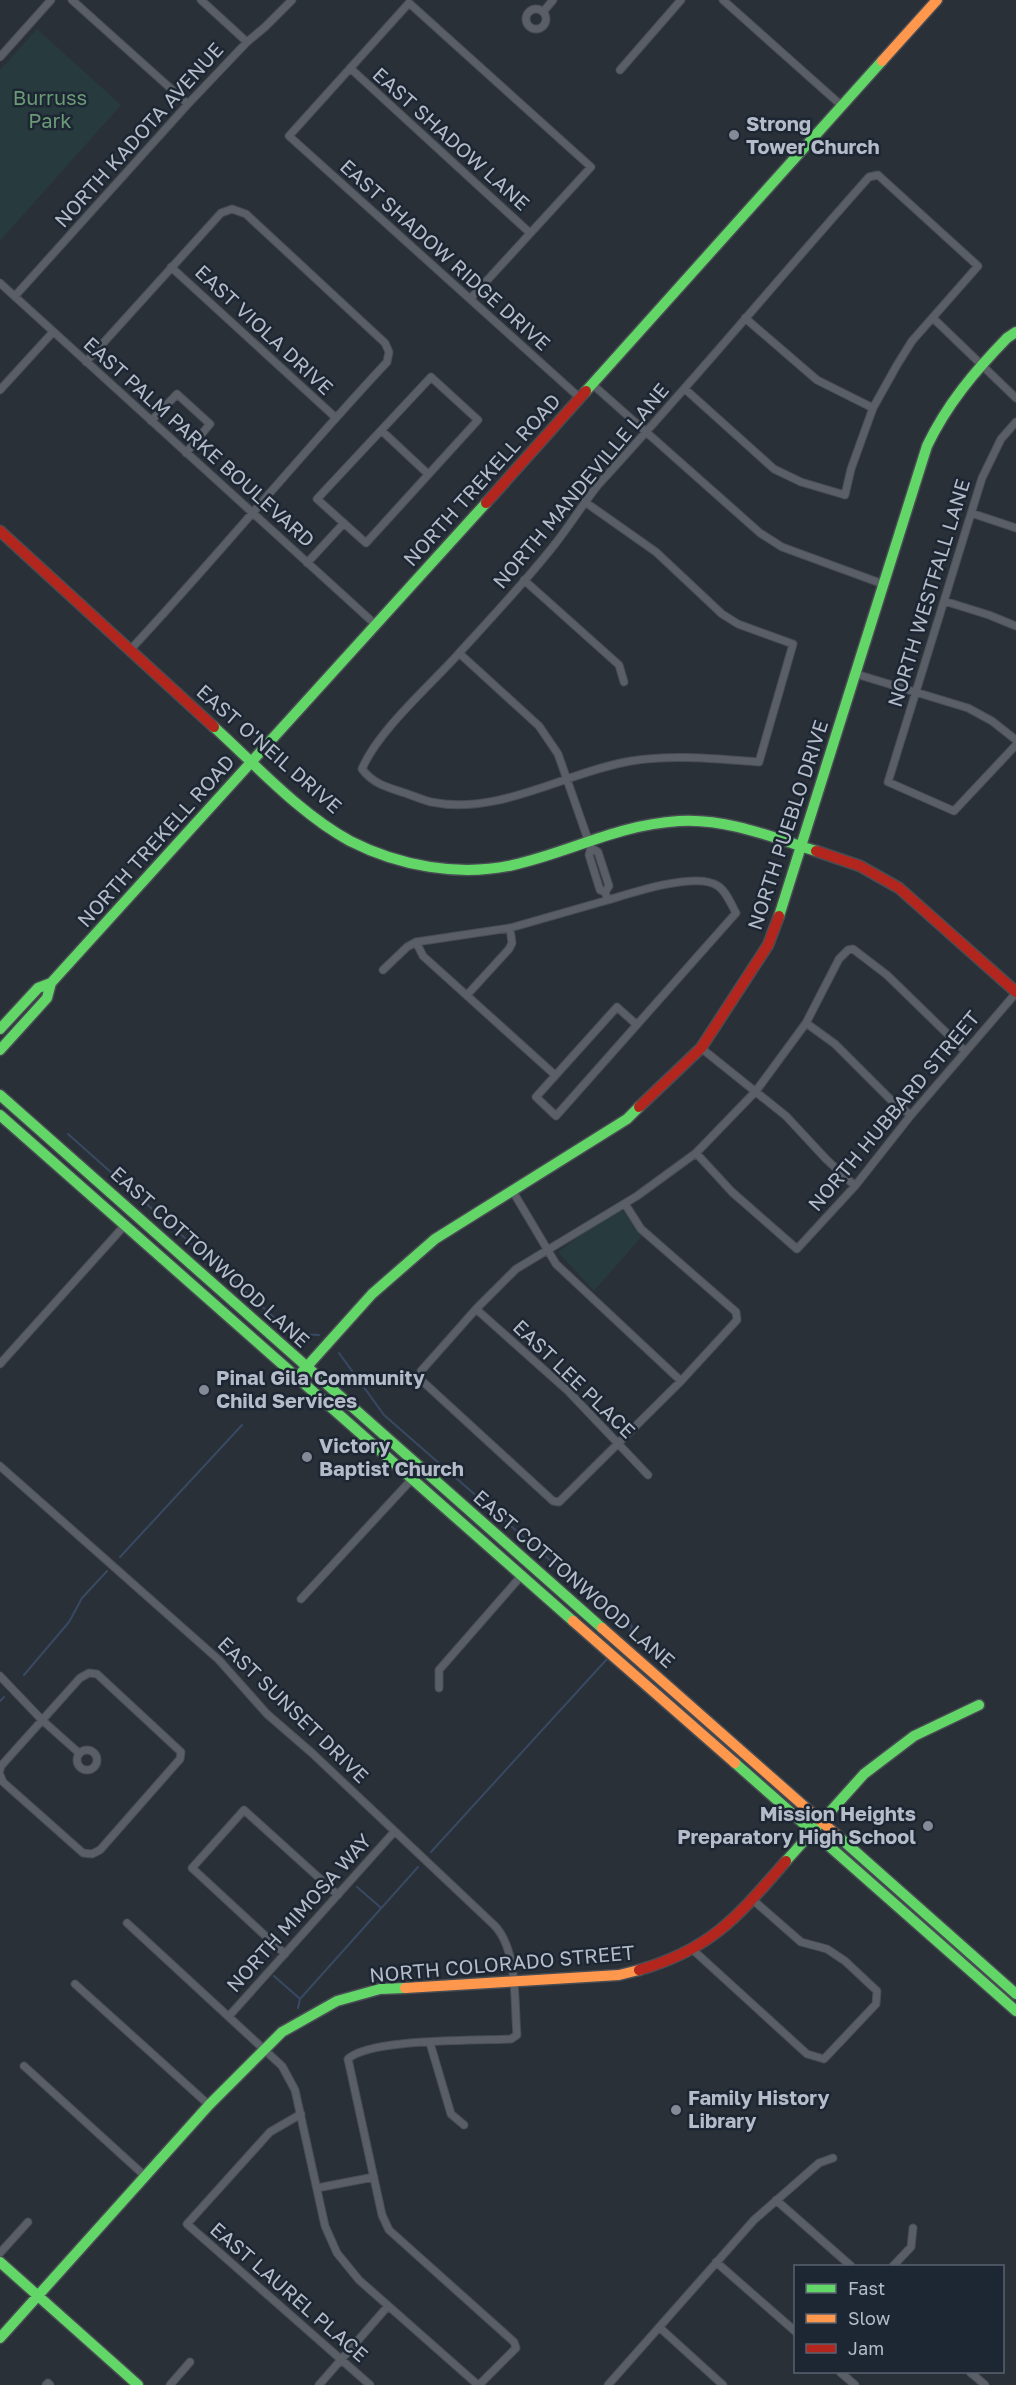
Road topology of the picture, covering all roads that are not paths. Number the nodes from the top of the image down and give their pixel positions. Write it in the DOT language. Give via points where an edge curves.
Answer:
graph roads {
  1 [pos="51,0"];
  2 [pos="72,0"];
  3 [pos="201,0"];
  4 [pos="292,0"];
  5 [pos="553,0"];
  6 [pos="681,0"];
  7 [pos="723,0"];
  8 [pos="937,0"];
  9 [pos="543,12"];
  10 [pos="247,42"];
  11 [pos="0,57"];
  12 [pos="350,68"];
  13 [pos="620,70"];
  14 [pos="188,104"];
  15 [pos="842,106"];
  16 [pos="530,233"];
  17 [pos="171,267"];
  18 [pos="0,283"];
  19 [pos="15,297"];
  20 [pos="470,299"];
  21 [pos="745,318"];
  22 [pos="934,319"];
  23 [pos="53,332"];
  24 [pos="1016,332"];
  25 [pos="86,362"];
  26 [pos="981,364"];
  27 [pos="592,384"];
  28 [pos="686,389"];
  29 [pos="0,390"];
  30 [pos="580,398"];
  31 [pos="1016,398"];
  32 [pos="873,408"];
  33 [pos="335,417"];
  34 [pos="151,421"];
  35 [pos="1016,422"];
  36 [pos="382,431"];
  37 [pos="646,433"];
  38 [pos="186,453"];
  39 [pos="428,474"];
  40 [pos="585,502"];
  41 [pos="971,513"];
  42 [pos="252,514"];
  43 [pos="344,523"];
  44 [pos="1016,528"];
  45 [pos="0,531"];
  46 [pos="307,563"];
  47 [pos="524,580"];
  48 [pos="883,584"];
  49 [pos="944,602"];
  50 [pos="376,625"];
  51 [pos="1016,626"];
  52 [pos="130,650"];
  53 [pos="459,653"];
  54 [pos="856,674"];
  55 [pos="624,682"];
  56 [pos="916,692"];
  57 [pos="1016,740"];
  58 [pos="1016,745"];
  59 [pos="253,761"];
  60 [pos="568,778"];
  61 [pos="590,845"];
  62 [pos="803,847"];
  63 [pos="608,900"];
  64 [pos="510,928"];
  65 [pos="416,942"];
  66 [pos="384,970"];
  67 [pos="51,983"];
  68 [pos="1016,992"];
  69 [pos="467,995"];
  70 [pos="806,1023"];
  71 [pos="637,1025"];
  72 [pos="0,1029"];
  73 [pos="701,1048"];
  74 [pos="0,1050"];
  75 [pos="965,1051"];
  76 [pos="555,1075"];
  77 [pos="756,1091"];
  78 [pos="0,1095"];
  79 [pos="0,1115"];
  80 [pos="911,1115"];
  81 [pos="696,1153"];
  82 [pos="92,1176"];
  83 [pos="855,1186"];
  84 [pos="82,1187"];
  85 [pos="512,1190"];
  86 [pos="625,1204"];
  87 [pos="125,1225"];
  88 [pos="548,1251"];
  89 [pos="476,1309"];
  90 [pos="0,1364"];
  91 [pos="307,1367"];
  92 [pos="298,1376"];
  93 [pos="681,1380"];
  94 [pos="616,1443"];
  95 [pos="0,1466"];
  96 [pos="648,1475"];
  97 [pos="413,1478"];
  98 [pos="522,1575"];
  99 [pos="301,1599"];
  100 [pos="1,1680"];
  101 [pos="439,1688"];
  102 [pos="979,1705"];
  103 [pos="42,1720"];
  104 [pos="79,1753"];
  105 [pos="0,1770"];
  106 [pos="0,1775"];
  107 [pos="822,1821"];
  108 [pos="814,1831"];
  109 [pos="394,1832"];
  110 [pos="338,1894"];
  111 [pos="753,1900"];
  112 [pos="126,1923"];
  113 [pos="693,1950"];
  114 [pos="285,1954"];
  115 [pos="512,1982"];
  116 [pos="75,1984"];
  117 [pos="1016,1994"];
  118 [pos="1016,2011"];
  119 [pos="229,2016"];
  120 [pos="429,2043"];
  121 [pos="265,2049"];
  122 [pos="24,2066"];
  123 [pos="209,2105"];
  124 [pos="301,2114"];
  125 [pos="464,2125"];
  126 [pos="833,2158"];
  127 [pos="146,2177"];
  128 [pos="374,2177"];
  129 [pos="317,2188"];
  130 [pos="776,2200"];
  131 [pos="28,2222"];
  132 [pos="913,2228"];
  133 [pos="0,2253"];
  134 [pos="0,2262"];
  135 [pos="716,2262"];
  136 [pos="850,2265"];
  137 [pos="894,2265"];
  138 [pos="38,2297"];
  139 [pos="388,2306"];
  140 [pos="659,2327"];
  141 [pos="794,2331"];
  142 [pos="0,2338"];
  143 [pos="341,2360"];
  144 [pos="190,2362"];
  145 [pos="841,2373"];
  146 [pos="971,2373"];
  147 [pos="138,2385"];
  148 [pos="170,2385"];
  149 [pos="319,2385"];
  150 [pos="370,2385"];
  151 [pos="479,2385"];
  152 [pos="608,2385"];
  153 [pos="723,2385"];
  154 [pos="855,2385"];
  155 [pos="986,2385"];
  1 -- 11 [label="street"];
  2 -- 14 [label="street"];
  3 -- 10 [label="street"];
  4 -- 10 [label="street, NORTH KADOTA AVENUE"];
  5 -- 9 [label="street"];
  6 -- 13 [label="street"];
  7 -- 15 [label="street"];
  8 -- 15 [label="main road, NORTH TREKELL ROAD"];
  10 -- 14 [label="street, NORTH KADOTA AVENUE"];
  12 -- 16 [label="street, EAST SHADOW LANE"];
  12 -- 16 [label="street" via="409,3 591,167"];
  12 -- 20 [label="street, EAST SHADOW RIDGE DRIVE" via="289,136"];
  14 -- 19 [label="street, NORTH KADOTA AVENUE"];
  15 -- 27 [label="main road, NORTH TREKELL ROAD"];
  16 -- 20 [label="street"];
  17 -- 25 [label="street"];
  17 -- 33 [label="street, EAST VIOLA DRIVE"];
  17 -- 33 [label="street" via="221,213 232,209 246,214 385,343 389,352 387,362"];
  18 -- 19 [label="street, EAST PALM PARKE BOULEVARD"];
  19 -- 23 [label="street, EAST PALM PARKE BOULEVARD"];
  20 -- 30 [label="street, EAST SHADOW RIDGE DRIVE"];
  21 -- 22 [label="street, NORTH MANDEVILLE LANE" via="869,177 878,175 978,266"];
  21 -- 28 [label="street, NORTH MANDEVILLE LANE"];
  21 -- 32 [label="street" via="817,380"];
  22 -- 26 [label="street"];
  22 -- 32 [label="street" via="912,341"];
  23 -- 25 [label="street, EAST PALM PARKE BOULEVARD"];
  23 -- 29 [label="street"];
  24 -- 26 [label="main road, NORTH PUEBLO DRIVE"];
  25 -- 34 [label="street, EAST PALM PARKE BOULEVARD"];
  26 -- 31 [label="street"];
  26 -- 48 [label="main road, NORTH PUEBLO DRIVE" via="958,390 927,446"];
  27 -- 30 [label="main road, NORTH TREKELL ROAD"];
  27 -- 37 [label="street"];
  28 -- 32 [label="street" via="774,469 845,495"];
  28 -- 37 [label="street, NORTH MANDEVILLE LANE"];
  30 -- 50 [label="main road, NORTH TREKELL ROAD"];
  33 -- 42 [label="street"];
  34 -- 38 [label="street, EAST PALM PARKE BOULEVARD"];
  34 -- 38 [label="street" via="177,394 210,424"];
  35 -- 41 [label="street, NORTH WESTFALL LANE" via="990,460"];
  36 -- 39 [label="street"];
  36 -- 39 [label="street" via="431,377 478,420"];
  36 -- 43 [label="street" via="317,500"];
  37 -- 40 [label="street, NORTH MANDEVILLE LANE"];
  37 -- 48 [label="street" via="767,538"];
  38 -- 42 [label="street, EAST PALM PARKE BOULEVARD"];
  39 -- 43 [label="street" via="366,543"];
  40 -- 47 [label="street, NORTH MANDEVILLE LANE"];
  40 -- 60 [label="street" via="656,552 722,614 793,644 759,762 687,756 630,761"];
  41 -- 44 [label="street"];
  41 -- 49 [label="street, NORTH WESTFALL LANE"];
  42 -- 46 [label="street, EAST PALM PARKE BOULEVARD"];
  42 -- 52 [label="street"];
  43 -- 46 [label="street"];
  45 -- 52 [label="main road, EAST O'NEIL DRIVE"];
  46 -- 50 [label="street, EAST PALM PARKE BOULEVARD"];
  47 -- 53 [label="street, NORTH MANDEVILLE LANE"];
  47 -- 55 [label="street" via="619,665"];
  48 -- 54 [label="main road, NORTH PUEBLO DRIVE"];
  49 -- 51 [label="street"];
  49 -- 56 [label="street, NORTH WESTFALL LANE"];
  50 -- 59 [label="main road, NORTH TREKELL ROAD"];
  52 -- 59 [label="main road, EAST O'NEIL DRIVE"];
  53 -- 60 [label="street" via="539,726"];
  53 -- 60 [label="street, NORTH MANDEVILLE LANE" via="366,759 362,769 369,778 431,802 470,804 506,799"];
  54 -- 56 [label="street"];
  54 -- 62 [label="main road, NORTH PUEBLO DRIVE"];
  56 -- 57 [label="street" via="968,708"];
  56 -- 58 [label="street, NORTH WESTFALL LANE" via="888,782 954,811"];
  59 -- 61 [label="main road, EAST O'NEIL DRIVE" via="325,825 358,845 426,866 458,870 513,865"];
  59 -- 67 [label="main road, NORTH TREKELL ROAD"];
  60 -- 61 [label="street"];
  61 -- 62 [label="main road, EAST O'NEIL DRIVE" via="637,826 701,821 733,826"];
  61 -- 63 [label="street" via="589,855 600,890"];
  62 -- 68 [label="main road, EAST O'NEIL DRIVE" via="878,873"];
  62 -- 73 [label="main road, NORTH PUEBLO DRIVE" via="768,945"];
  63 -- 64 [label="street"];
  63 -- 71 [label="street" via="670,884 713,883 721,888 736,913"];
  64 -- 65 [label="street"];
  64 -- 69 [label="street" via="509,949"];
  65 -- 66 [label="street"];
  65 -- 69 [label="street" via="423,956"];
  67 -- 72 [label="main road, NORTH TREKELL ROAD" via="38,988"];
  67 -- 74 [label="main road, NORTH TREKELL ROAD" via="47,998"];
  68 -- 75 [label="street, NORTH HUBBARD STREET"];
  69 -- 76 [label="street"];
  70 -- 75 [label="street" via="840,959 853,949 887,975"];
  70 -- 77 [label="street"];
  70 -- 80 [label="street" via="835,1044 892,1102"];
  71 -- 76 [label="street" via="616,1007"];
  71 -- 76 [label="street" via="556,1116 536,1097"];
  73 -- 77 [label="street"];
  73 -- 85 [label="main road, NORTH PUEBLO DRIVE" via="627,1119"];
  75 -- 80 [label="street, NORTH HUBBARD STREET"];
  77 -- 81 [label="street"];
  77 -- 83 [label="street"];
  78 -- 82 [label="main road, EAST COTTONWOOD LANE"];
  79 -- 84 [label="main road, EAST COTTONWOOD LANE"];
  80 -- 83 [label="street, NORTH HUBBARD STREET"];
  81 -- 83 [label="street, NORTH HUBBARD STREET" via="732,1192 796,1249"];
  81 -- 86 [label="street"];
  82 -- 84 [label="main road"];
  82 -- 91 [label="main road, EAST COTTONWOOD LANE"];
  84 -- 87 [label="main road, EAST COTTONWOOD LANE"];
  85 -- 88 [label="street"];
  85 -- 91 [label="main road, NORTH PUEBLO DRIVE" via="435,1239 399,1269"];
  86 -- 88 [label="street"];
  86 -- 93 [label="street" via="641,1228 736,1312 737,1320"];
  87 -- 90 [label="street"];
  87 -- 92 [label="main road, EAST COTTONWOOD LANE"];
  88 -- 89 [label="street" via="516,1269"];
  88 -- 93 [label="street" via="564,1273"];
  89 -- 94 [label="street, EAST LEE PLACE" via="568,1391"];
  89 -- 94 [label="street" via="421,1371 420,1379 554,1501 559,1502"];
  91 -- 92 [label="main road, NORTH PUEBLO DRIVE"];
  91 -- 107 [label="main road, EAST COTTONWOOD LANE"];
  92 -- 97 [label="main road, EAST COTTONWOOD LANE"];
  93 -- 94 [label="street"];
  94 -- 96 [label="street, EAST LEE PLACE"];
  95 -- 109 [label="street, EAST SUNSET DRIVE" via="219,1660 267,1714"];
  97 -- 98 [label="main road, EAST COTTONWOOD LANE"];
  97 -- 99 [label="street"];
  98 -- 101 [label="street" via="440,1670"];
  98 -- 108 [label="main road, EAST COTTONWOOD LANE"];
  100 -- 103 [label="street"];
  102 -- 107 [label="main road, NORTH COLORADO STREET" via="914,1736 864,1774"];
  103 -- 104 [label="street"];
  103 -- 105 [label="street"];
  103 -- 106 [label="street" via="80,1678 97,1674 175,1744 181,1752 180,1760 100,1850 92,1854 83,1853 3,1782"];
  107 -- 108 [label="main road, NORTH COLORADO STREET"];
  107 -- 117 [label="main road, EAST COTTONWOOD LANE"];
  108 -- 111 [label="main road, NORTH COLORADO STREET"];
  108 -- 118 [label="main road, EAST COTTONWOOD LANE"];
  109 -- 110 [label="street, NORTH MIMOSA WAY"];
  109 -- 115 [label="street, EAST SUNSET DRIVE" via="500,1930 510,1950"];
  110 -- 114 [label="street, NORTH MIMOSA WAY"];
  110 -- 114 [label="street" via="244,1810 192,1868"];
  111 -- 113 [label="main road, NORTH COLORADO STREET" via="714,1937"];
  111 -- 113 [label="street" via="801,1942 827,1949 877,1991 876,2004 824,2059 807,2054"];
  112 -- 119 [label="street"];
  113 -- 115 [label="main road, NORTH COLORADO STREET" via="655,1968 619,1975"];
  114 -- 119 [label="street, NORTH MIMOSA WAY"];
  115 -- 120 [label="street, EAST SUNSET DRIVE" via="517,2035 512,2039"];
  115 -- 121 [label="main road, NORTH COLORADO STREET" via="380,1989 337,2001 300,2020"];
  116 -- 123 [label="street"];
  119 -- 121 [label="street"];
  120 -- 125 [label="street" via="451,2114"];
  120 -- 128 [label="street" via="395,2045 355,2053 348,2059"];
  121 -- 123 [label="main road, NORTH COLORADO STREET"];
  121 -- 124 [label="street" via="282,2066 295,2090"];
  122 -- 127 [label="street"];
  123 -- 127 [label="main road, NORTH COLORADO STREET"];
  124 -- 129 [label="street"];
  124 -- 143 [label="street, EAST LAUREL PLACE" via="270,2132 187,2224"];
  126 -- 130 [label="street" via="819,2163"];
  127 -- 138 [label="main road, NORTH COLORADO STREET"];
  128 -- 129 [label="street"];
  128 -- 151 [label="street" via="389,2230 514,2342 516,2348"];
  129 -- 139 [label="street" via="325,2226 337,2253"];
  130 -- 135 [label="street"];
  130 -- 136 [label="street"];
  131 -- 133 [label="street"];
  132 -- 137 [label="street" via="911,2247"];
  134 -- 138 [label="main road"];
  135 -- 140 [label="street"];
  135 -- 141 [label="street"];
  138 -- 142 [label="main road, NORTH COLORADO STREET"];
  138 -- 147 [label="main road"];
  139 -- 143 [label="street"];
  139 -- 151 [label="street"];
  140 -- 152 [label="street"];
  140 -- 153 [label="street"];
  143 -- 149 [label="street"];
  143 -- 150 [label="street, EAST LAUREL PLACE"];
  144 -- 148 [label="street"];
  145 -- 154 [label="street"];
  146 -- 155 [label="street"];
}
